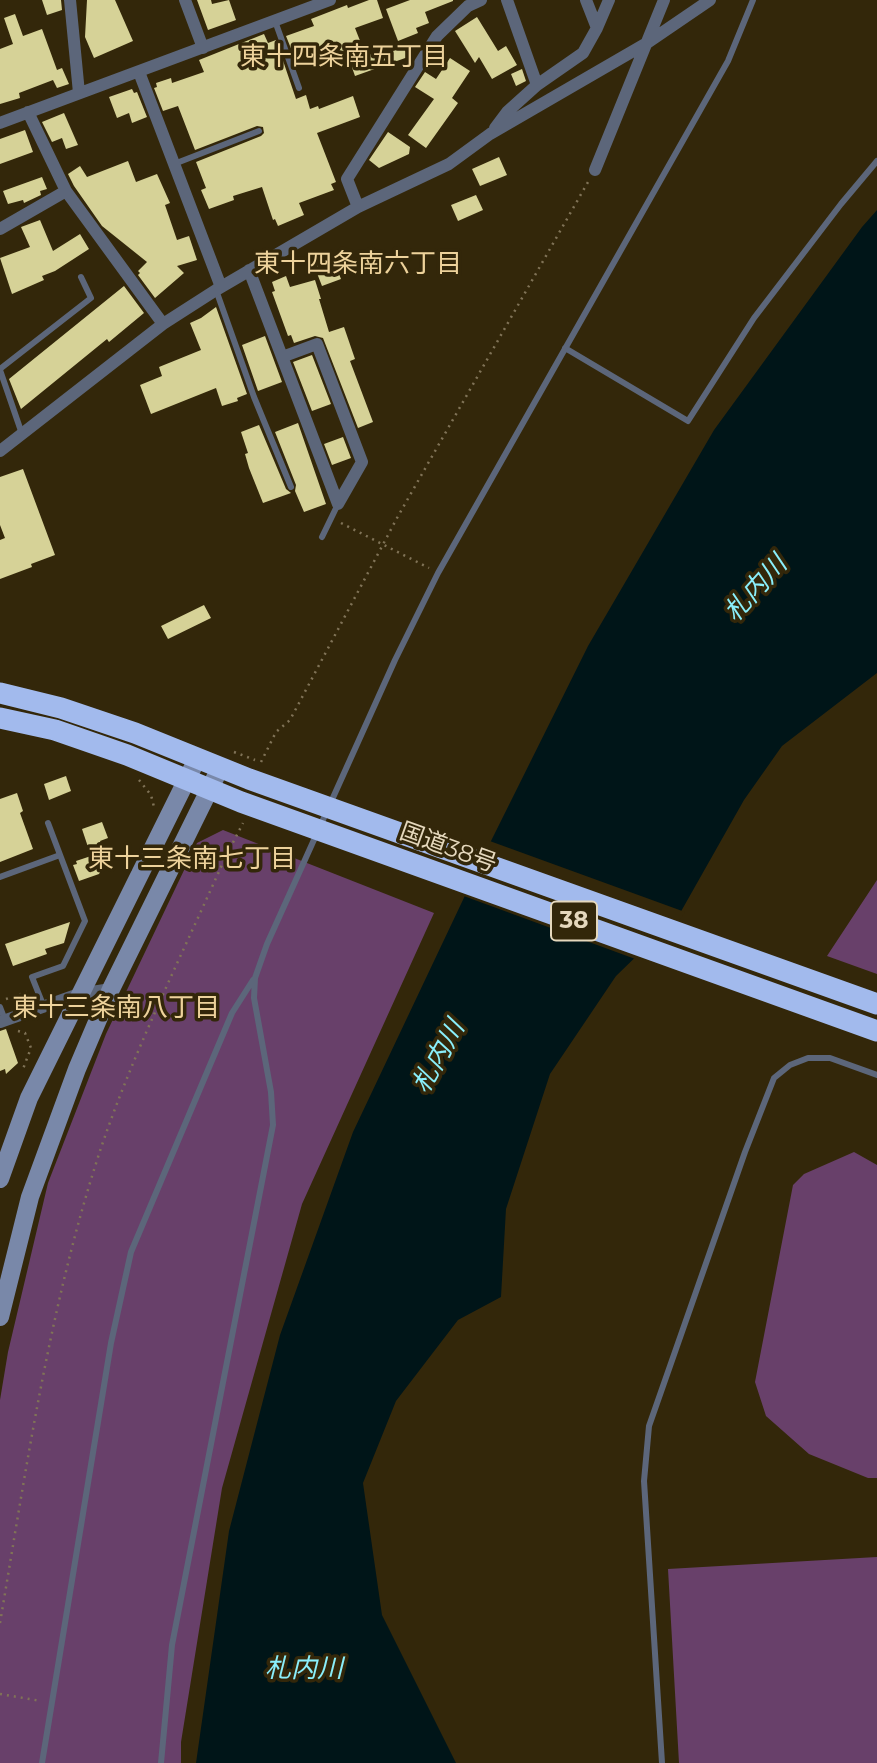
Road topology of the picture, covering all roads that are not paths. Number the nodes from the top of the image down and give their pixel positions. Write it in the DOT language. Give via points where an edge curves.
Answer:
graph roads {
  1 [pos="71,0"];
  2 [pos="186,0"];
  3 [pos="330,0"];
  4 [pos="481,0"];
  5 [pos="507,0"];
  6 [pos="586,0"];
  7 [pos="609,0"];
  8 [pos="664,0"];
  9 [pos="710,0"];
  10 [pos="753,0"];
  11 [pos="299,6"];
  12 [pos="275,21"];
  13 [pos="597,28"];
  14 [pos="647,43"];
  15 [pos="203,48"];
  16 [pos="139,72"];
  17 [pos="537,85"];
  18 [pos="299,88"];
  19 [pos="79,93"];
  20 [pos="28,112"];
  21 [pos="0,123"];
  22 [pos="259,131"];
  23 [pos="490,134"];
  24 [pos="877,162"];
  25 [pos="174,164"];
  26 [pos="595,170"];
  27 [pos="66,191"];
  28 [pos="358,207"];
  29 [pos="0,229"];
  30 [pos="249,270"];
  31 [pos="80,277"];
  32 [pos="218,288"];
  33 [pos="163,324"];
  34 [pos="565,348"];
  35 [pos="282,357"];
  36 [pos="0,369"];
  37 [pos="22,434"];
  38 [pos="0,451"];
  39 [pos="291,487"];
  40 [pos="338,505"];
  41 [pos="322,537"];
  42 [pos="0,693"];
  43 [pos="0,718"];
  44 [pos="197,759"];
  45 [pos="220,768"];
  46 [pos="187,779"];
  47 [pos="210,790"];
  48 [pos="48,823"];
  49 [pos="60,855"];
  50 [pos="0,877"];
  51 [pos="255,978"];
  52 [pos="111,989"];
  53 [pos="79,994"];
  54 [pos="877,1004"];
  55 [pos="0,1007"];
  56 [pos="44,1007"];
  57 [pos="3,1021"];
  58 [pos="877,1031"];
  59 [pos="877,1075"];
  60 [pos="0,1179"];
  61 [pos="0,1317"];
  62 [pos="42,1763"];
  63 [pos="161,1763"];
  64 [pos="662,1763"];
  1 -- 19 [label="street"];
  2 -- 15 [label="street"];
  3 -- 11 [label="street"];
  4 -- 28 [label="street" via="468,6 437,36 347,178"];
  5 -- 17 [label="street"];
  6 -- 13 [label="street"];
  7 -- 13 [label="street"];
  8 -- 14 [label="street"];
  9 -- 14 [label="street"];
  10 -- 34 [label="lane" via="728,61"];
  11 -- 12 [label="street"];
  12 -- 15 [label="street"];
  12 -- 18 [label="lane"];
  13 -- 17 [label="street" via="583,53"];
  14 -- 23 [label="street"];
  14 -- 26 [label="street"];
  15 -- 16 [label="street"];
  16 -- 19 [label="street"];
  16 -- 25 [label="street"];
  17 -- 23 [label="street"];
  19 -- 20 [label="street"];
  20 -- 21 [label="street"];
  20 -- 27 [label="street"];
  22 -- 25 [label="lane"];
  23 -- 28 [label="street" via="449,164"];
  24 -- 34 [label="lane" via="754,318 688,421"];
  25 -- 32 [label="street"];
  27 -- 29 [label="street"];
  27 -- 33 [label="street"];
  28 -- 30 [label="street"];
  30 -- 32 [label="street"];
  30 -- 35 [label="street"];
  31 -- 36 [label="lane" via="91,299"];
  32 -- 33 [label="street"];
  32 -- 39 [label="lane" via="254,397"];
  33 -- 37 [label="street"];
  34 -- 51 [label="lane" via="438,573 395,660"];
  35 -- 40 [label="street"];
  35 -- 40 [label="street" via="317,344 362,462"];
  36 -- 37 [label="lane"];
  37 -- 38 [label="street"];
  40 -- 41 [label="lane"];
  42 -- 44 [label="highway, 国道38号 / 38" via="61,708"];
  43 -- 46 [label="highway, 国道38号 / 38" via="55,730"];
  44 -- 45 [label="highway, 国道38号 / 38"];
  44 -- 46 [label="street"];
  45 -- 47 [label="street"];
  45 -- 54 [label="highway, 国道38号 / 38"];
  46 -- 47 [label="highway, 国道38号 / 38"];
  46 -- 53 [label="street"];
  47 -- 52 [label="street"];
  47 -- 58 [label="highway, 国道38号 / 38"];
  48 -- 49 [label="lane"];
  49 -- 50 [label="lane"];
  49 -- 56 [label="lane" via="85,921 63,966 32,978"];
  51 -- 62 [label="lane" via="232,1013 131,1252 111,1343"];
  51 -- 63 [label="lane" via="273,1125 172,1645"];
  52 -- 53 [label="street"];
  52 -- 61 [label="street" via="30,1197"];
  53 -- 56 [label="street"];
  53 -- 60 [label="street" via="29,1098"];
  55 -- 57 [label="lane"];
  56 -- 57 [label="street"];
  59 -- 64 [label="lane" via="830,1058 808,1058 774,1078 649,1426 643,1481"];
}
